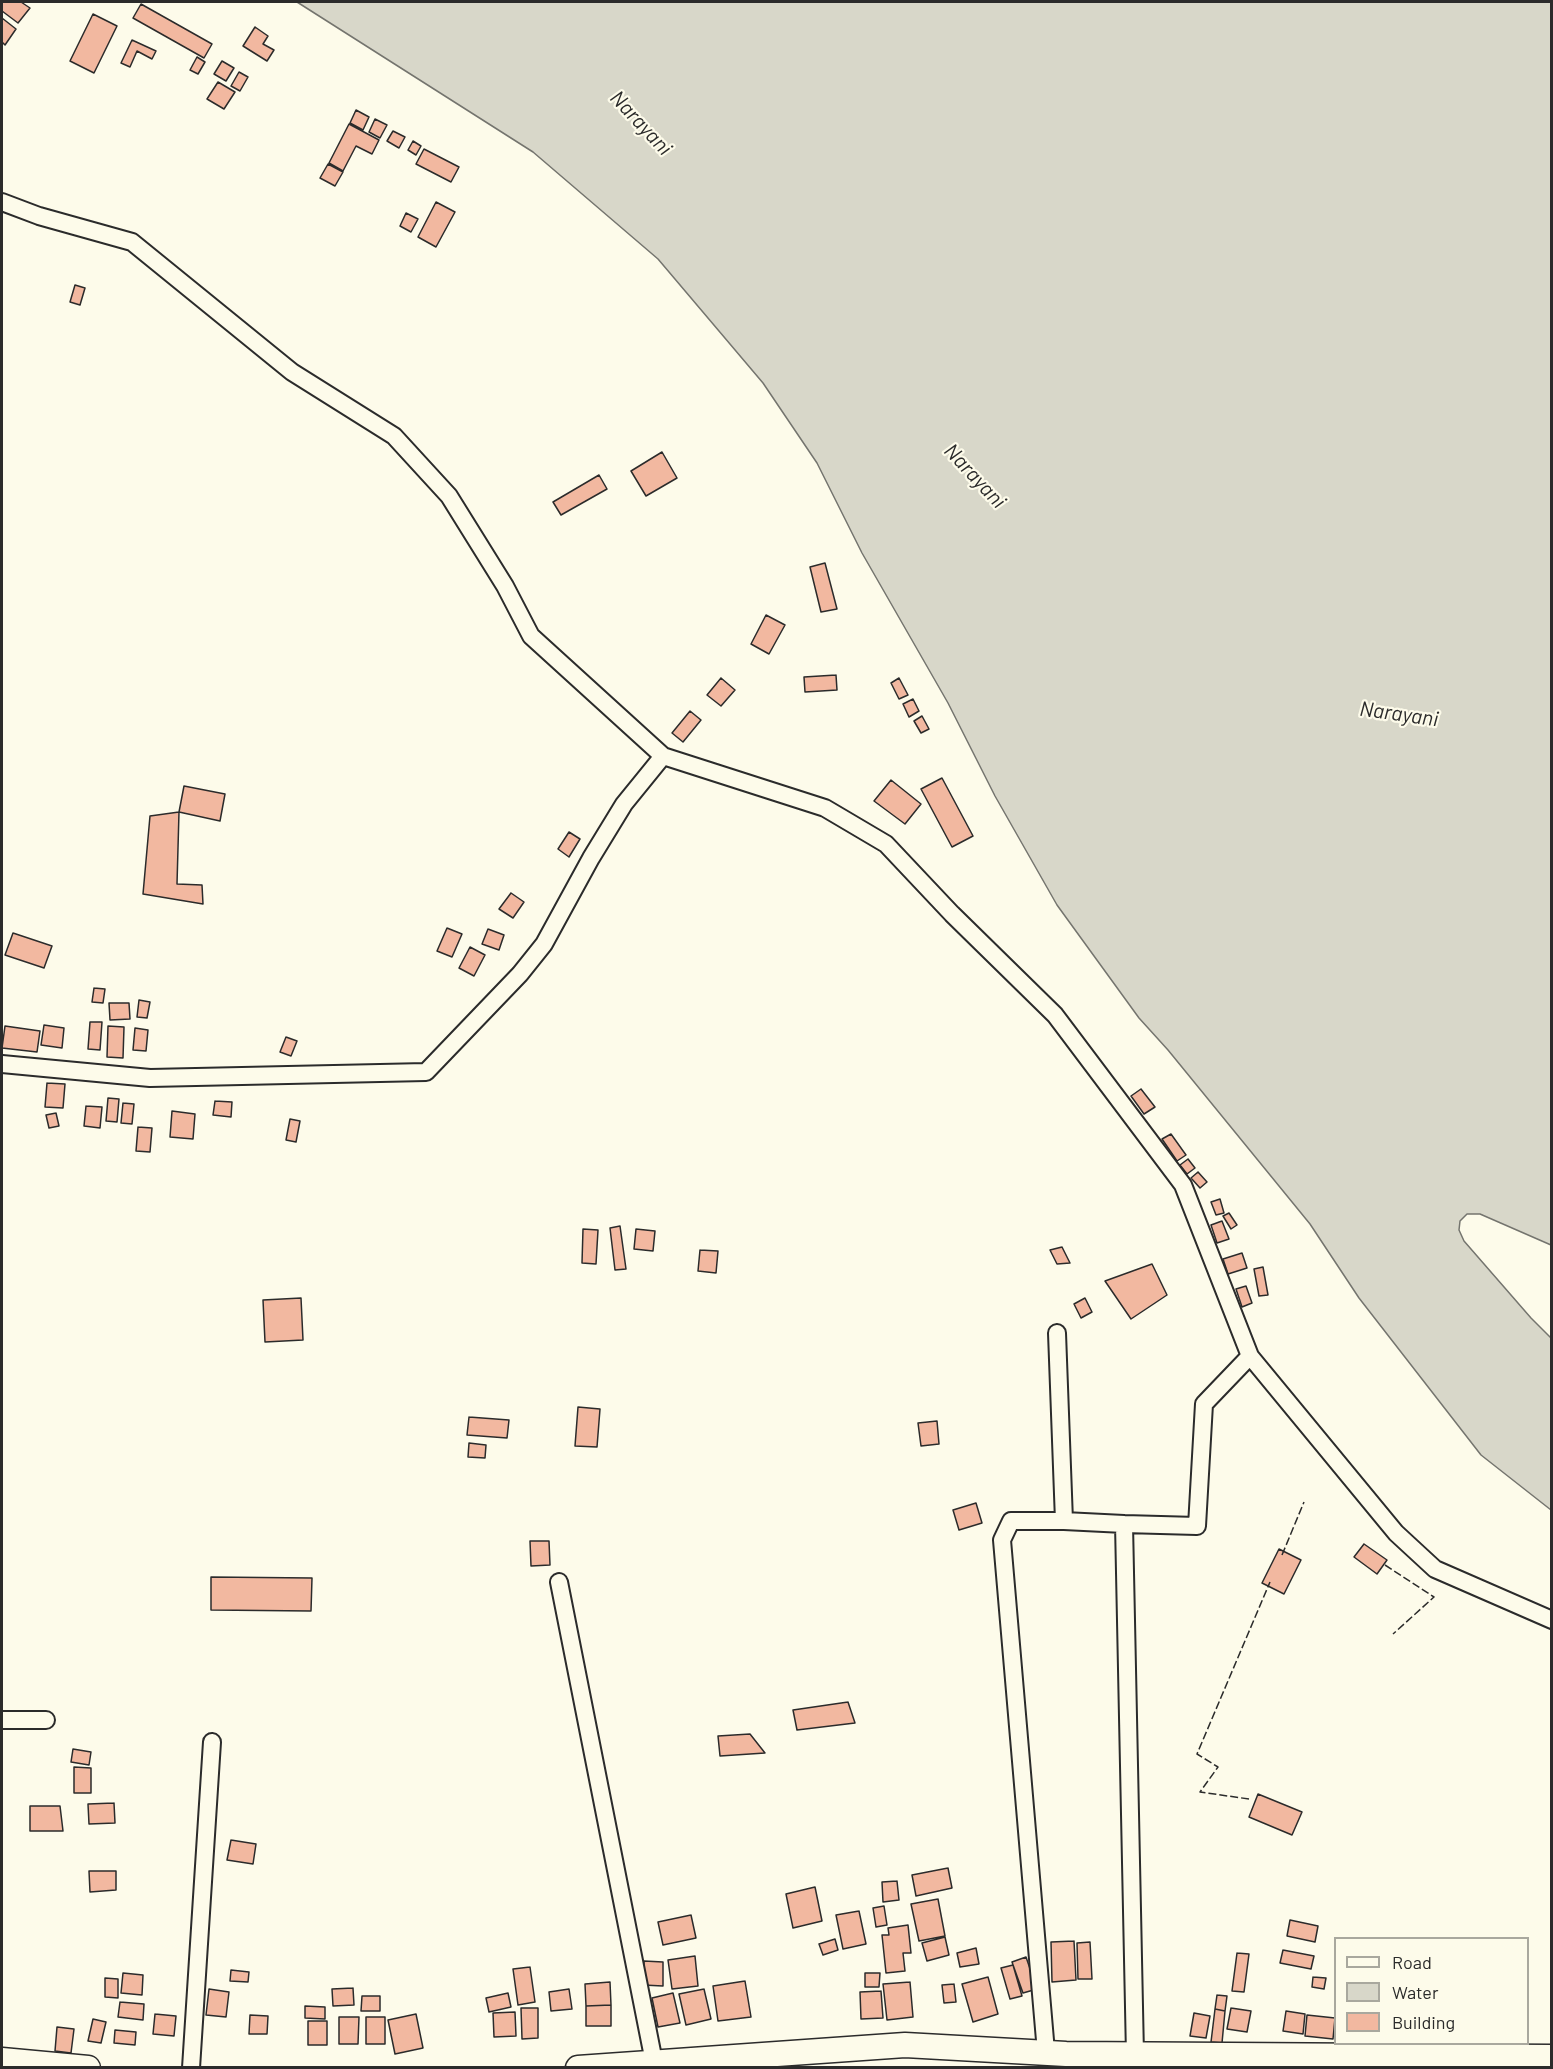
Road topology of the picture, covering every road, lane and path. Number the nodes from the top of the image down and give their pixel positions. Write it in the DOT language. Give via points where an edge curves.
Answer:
graph roads {
  1 [pos="2,202"];
  2 [pos="663,756"];
  3 [pos="2,1065"];
  4 [pos="1058,1333"];
  5 [pos="1250,1356"];
  6 [pos="1064,1521"];
  7 [pos="1124,1524"];
  8 [pos="559,1582"];
  9 [pos="1551,1620"];
  10 [pos="2,1720"];
  11 [pos="46,1720"];
  12 [pos="212,1742"];
  13 [pos="1046,2052"];
  14 [pos="1135,2055"];
  15 [pos="1551,2057"];
  16 [pos="2,2060"];
  17 [pos="654,2062"];
  18 [pos="88,2067"];
  19 [pos="191,2067"];
  20 [pos="578,2067"];
  1 -- 2 [label="street" via="132,242 292,372 394,436 449,496 531,636"];
  2 -- 3 [label="street" via="624,804 544,944 426,1072 150,1078"];
  2 -- 5 [label="street" via="825,808 886,844 1055,1015 1183,1185"];
  4 -- 6 [label="street"];
  5 -- 7 [label="street" via="1204,1404 1197,1526"];
  5 -- 9 [label="street" via="1396,1533 1435,1569"];
  6 -- 7 [label="street"];
  6 -- 13 [label="street" via="1011,1521 1002,1540"];
  7 -- 14 [label="street"];
  8 -- 17 [label="street"];
  10 -- 11 [label="street"];
  12 -- 19 [label="street"];
  13 -- 14 [label="street"];
  13 -- 17 [label="street" via="905,2045"];
  14 -- 15 [label="street"];
  16 -- 18 [label="street"];
  17 -- 20 [label="street"];
}
